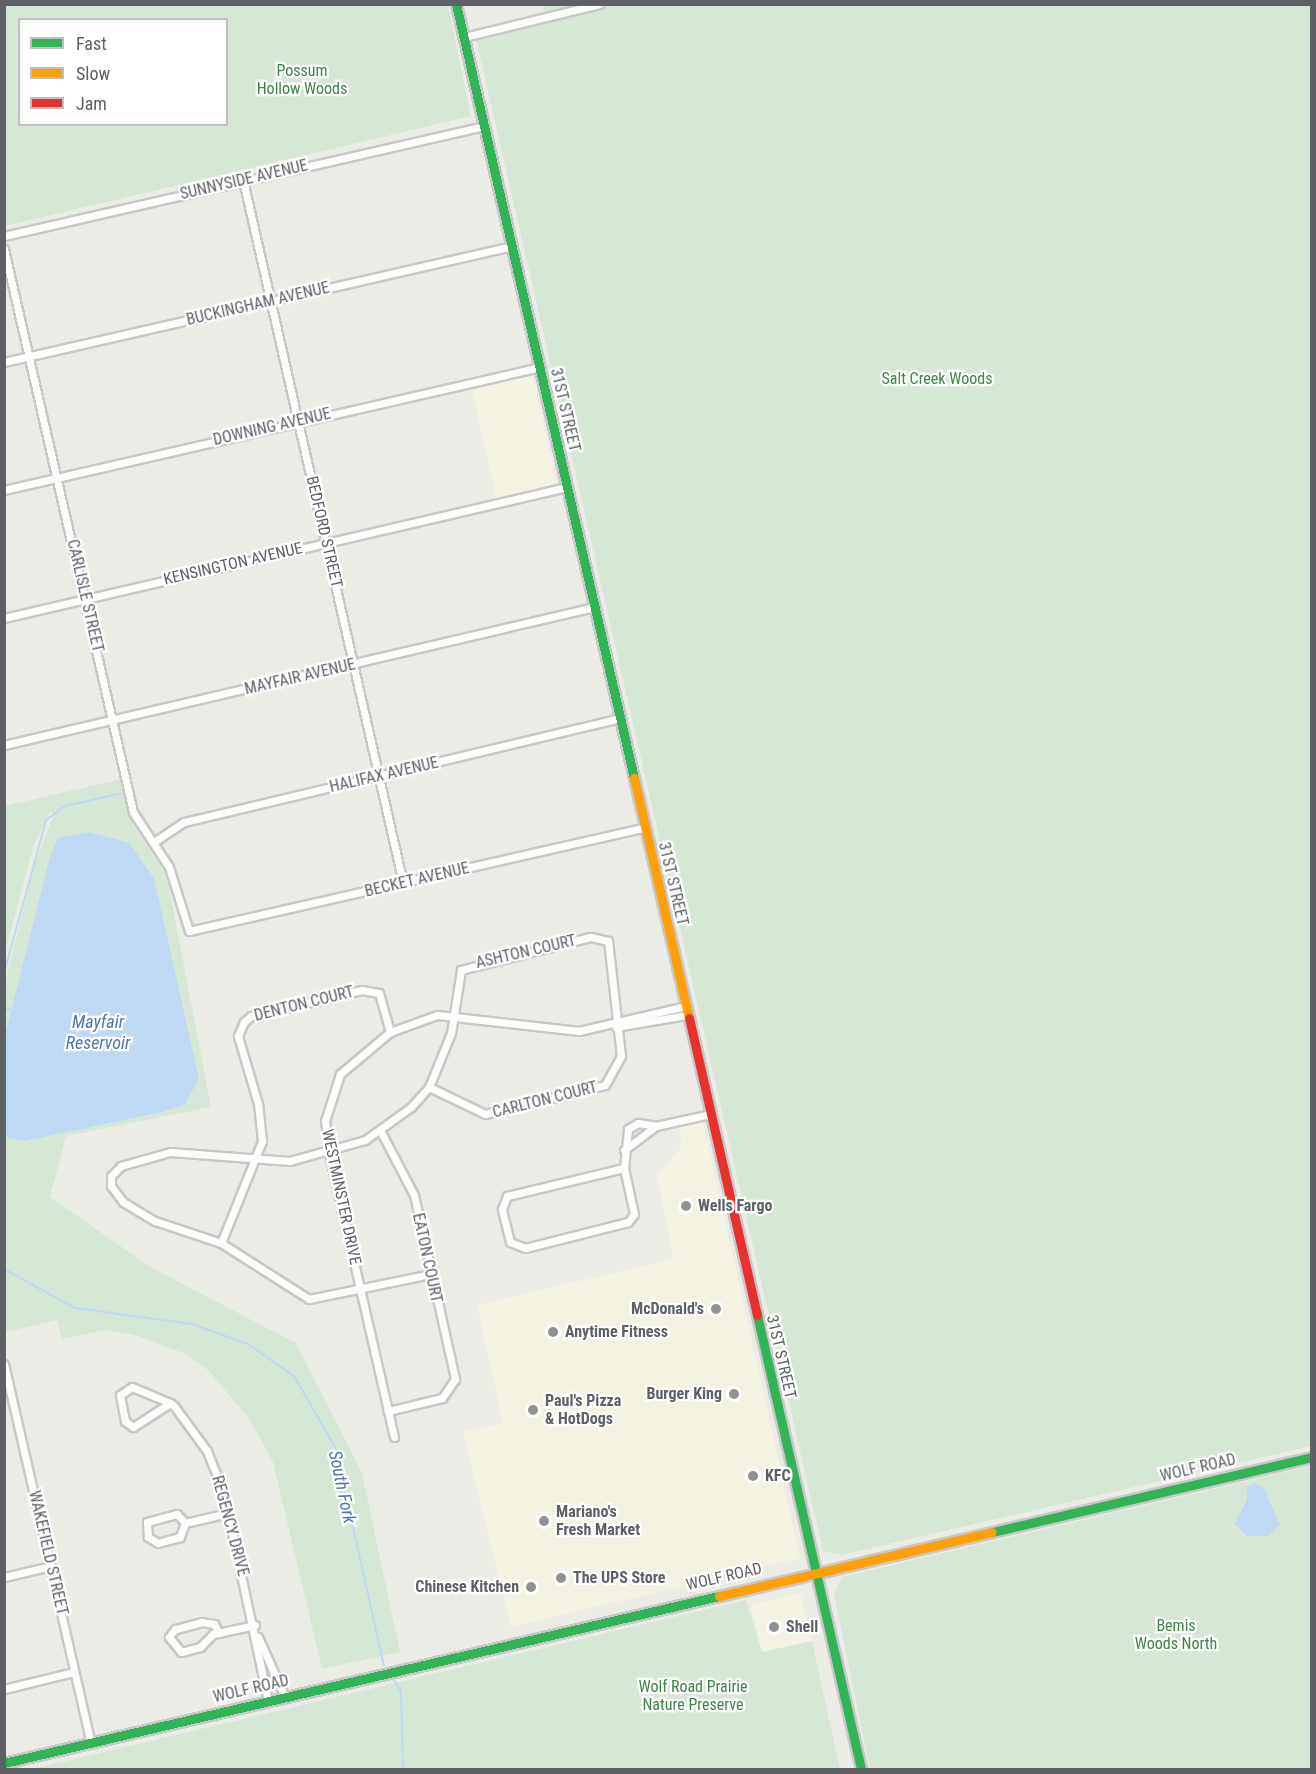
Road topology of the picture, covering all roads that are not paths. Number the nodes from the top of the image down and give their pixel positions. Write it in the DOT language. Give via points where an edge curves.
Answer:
graph roads {
  1 [pos="456,4"];
  2 [pos="599,4"];
  3 [pos="464,38"];
  4 [pos="484,126"];
  5 [pos="243,180"];
  6 [pos="4,236"];
  7 [pos="512,246"];
  8 [pos="4,249"];
  9 [pos="271,301"];
  10 [pos="29,357"];
  11 [pos="4,362"];
  12 [pos="540,367"];
  13 [pos="299,421"];
  14 [pos="58,478"];
  15 [pos="567,487"];
  16 [pos="4,490"];
  17 [pos="326,542"];
  18 [pos="86,599"];
  19 [pos="594,607"];
  20 [pos="4,618"];
  21 [pos="354,665"];
  22 [pos="620,718"];
  23 [pos="112,720"];
  24 [pos="4,745"];
  25 [pos="379,777"];
  26 [pos="644,828"];
  27 [pos="154,842"];
  28 [pos="403,883"];
  29 [pos="189,931"];
  30 [pos="686,1011"];
  31 [pos="453,1015"];
  32 [pos="616,1027"];
  33 [pos="390,1032"];
  34 [pos="429,1087"];
  35 [pos="710,1114"];
  36 [pos="656,1126"];
  37 [pos="381,1132"];
  38 [pos="624,1150"];
  39 [pos="329,1153"];
  40 [pos="256,1159"];
  41 [pos="624,1168"];
  42 [pos="221,1243"];
  43 [pos="431,1274"];
  44 [pos="360,1289"];
  45 [pos="4,1364"];
  46 [pos="170,1403"];
  47 [pos="388,1411"];
  48 [pos="394,1437"];
  49 [pos="1311,1457"];
  50 [pos="228,1513"];
  51 [pos="185,1523"];
  52 [pos="51,1566"];
  53 [pos="815,1571"];
  54 [pos="4,1577"];
  55 [pos="255,1625"];
  56 [pos="219,1633"];
  57 [pos="258,1637"];
  58 [pos="75,1672"];
  59 [pos="4,1689"];
  60 [pos="285,1697"];
  61 [pos="268,1701"];
  62 [pos="91,1743"];
  63 [pos="4,1763"];
  64 [pos="861,1770"];
  1 -- 3 [label="main road, 31ST STREET"];
  2 -- 3 [label="street"];
  3 -- 4 [label="main road, 31ST STREET"];
  4 -- 5 [label="street, SUNNYSIDE AVENUE"];
  4 -- 7 [label="main road, 31ST STREET"];
  5 -- 6 [label="street, SUNNYSIDE AVENUE"];
  5 -- 9 [label="street, BEDFORD STREET"];
  7 -- 9 [label="street, BUCKINGHAM AVENUE"];
  7 -- 12 [label="main road, 31ST STREET"];
  8 -- 10 [label="street, CARLISLE STREET"];
  9 -- 10 [label="street, BUCKINGHAM AVENUE"];
  9 -- 13 [label="street, BEDFORD STREET"];
  10 -- 11 [label="street, BUCKINGHAM AVENUE"];
  10 -- 14 [label="street, CARLISLE STREET"];
  12 -- 13 [label="street, DOWNING AVENUE"];
  12 -- 15 [label="main road, 31ST STREET"];
  13 -- 14 [label="street, DOWNING AVENUE"];
  13 -- 17 [label="street, BEDFORD STREET"];
  14 -- 16 [label="street, DOWNING AVENUE"];
  14 -- 18 [label="street, CARLISLE STREET"];
  15 -- 17 [label="street, KENSINGTON AVENUE"];
  15 -- 19 [label="main road, 31ST STREET"];
  17 -- 18 [label="street, KENSINGTON AVENUE"];
  17 -- 21 [label="street, BEDFORD STREET"];
  18 -- 20 [label="street, KENSINGTON AVENUE"];
  18 -- 23 [label="street, CARLISLE STREET"];
  19 -- 21 [label="street, MAYFAIR AVENUE"];
  19 -- 22 [label="main road, 31ST STREET"];
  21 -- 23 [label="street, MAYFAIR AVENUE"];
  21 -- 25 [label="street, BEDFORD STREET"];
  22 -- 25 [label="street, HALIFAX AVENUE"];
  22 -- 26 [label="main road, 31ST STREET"];
  23 -- 24 [label="street, MAYFAIR AVENUE"];
  23 -- 27 [label="street, CARLISLE STREET" via="134,812"];
  25 -- 27 [label="street, HALIFAX AVENUE" via="184,822"];
  25 -- 28 [label="street, BEDFORD STREET"];
  26 -- 28 [label="street, BECKET AVENUE"];
  26 -- 30 [label="main road, 31ST STREET"];
  27 -- 29 [label="street, CARLISLE STREET" via="173,876"];
  28 -- 29 [label="street, BECKET AVENUE"];
  30 -- 32 [label="street, WESTMINSTER DRIVE"];
  30 -- 35 [label="main road, 31ST STREET"];
  31 -- 32 [label="street, WESTMINSTER DRIVE" via="560,1030"];
  31 -- 32 [label="street, ASHTON COURT" via="461,970 598,936 612,951"];
  31 -- 33 [label="street, WESTMINSTER DRIVE" via="419,1019"];
  31 -- 34 [label="street, ASHTON COURT" via="447,1048"];
  32 -- 34 [label="street, CARLTON COURT" via="621,1056 616,1072 600,1088 485,1114"];
  33 -- 39 [label="street, WESTMINSTER DRIVE" via="354,1057 330,1094 325,1121"];
  33 -- 40 [label="street, DENTON COURT" via="380,993 362,990 251,1016 243,1022 238,1036 262,1126"];
  34 -- 37 [label="street, ASHTON COURT"];
  35 -- 36 [label="street"];
  35 -- 53 [label="main road, 31ST STREET"];
  36 -- 38 [label="street"];
  36 -- 38 [label="street" via="630,1127"];
  37 -- 39 [label="street, ASHTON COURT"];
  37 -- 43 [label="street, EATON COURT" via="407,1174"];
  38 -- 41 [label="street"];
  39 -- 40 [label="street, ASHTON COURT" via="290,1161"];
  39 -- 44 [label="street, WESTMINSTER DRIVE"];
  40 -- 42 [label="street, DENTON COURT"];
  40 -- 42 [label="street, ASHTON COURT" via="170,1152 121,1166 111,1176 115,1194 139,1212 175,1231"];
  41 -- 41 [label="street" via="507,1196 502,1209 510,1242 525,1248 628,1222 633,1206"];
  42 -- 44 [label="street" via="309,1299"];
  43 -- 44 [label="street"];
  43 -- 47 [label="street, EATON COURT" via="455,1379 452,1390 442,1398"];
  44 -- 47 [label="street, WESTMINSTER DRIVE"];
  45 -- 52 [label="street, WAKEFIELD STREET"];
  46 -- 46 [label="street, REGENCY DRIVE" via="139,1425 129,1426 120,1400 127,1387"];
  46 -- 50 [label="street, REGENCY DRIVE" via="181,1410 203,1445"];
  47 -- 48 [label="street, WESTMINSTER DRIVE"];
  49 -- 53 [label="main road, WOLF ROAD"];
  50 -- 51 [label="street"];
  50 -- 55 [label="street, REGENCY DRIVE"];
  51 -- 51 [label="street" via="177,1514 150,1520 146,1533 158,1543 176,1538"];
  52 -- 54 [label="street"];
  52 -- 58 [label="street, WAKEFIELD STREET"];
  53 -- 60 [label="main road, WOLF ROAD"];
  53 -- 64 [label="main road, 31ST STREET"];
  55 -- 56 [label="street"];
  55 -- 57 [label="street, REGENCY DRIVE"];
  56 -- 56 [label="street" via="214,1624 202,1622 175,1629 169,1637 181,1652 200,1647"];
  57 -- 60 [label="street, REGENCY DRIVE"];
  57 -- 61 [label="street, REGENCY DRIVE"];
  58 -- 59 [label="street"];
  58 -- 62 [label="street, WAKEFIELD STREET"];
  60 -- 61 [label="main road, WOLF ROAD"];
  61 -- 62 [label="main road, WOLF ROAD"];
  62 -- 63 [label="main road, WOLF ROAD"];
}
